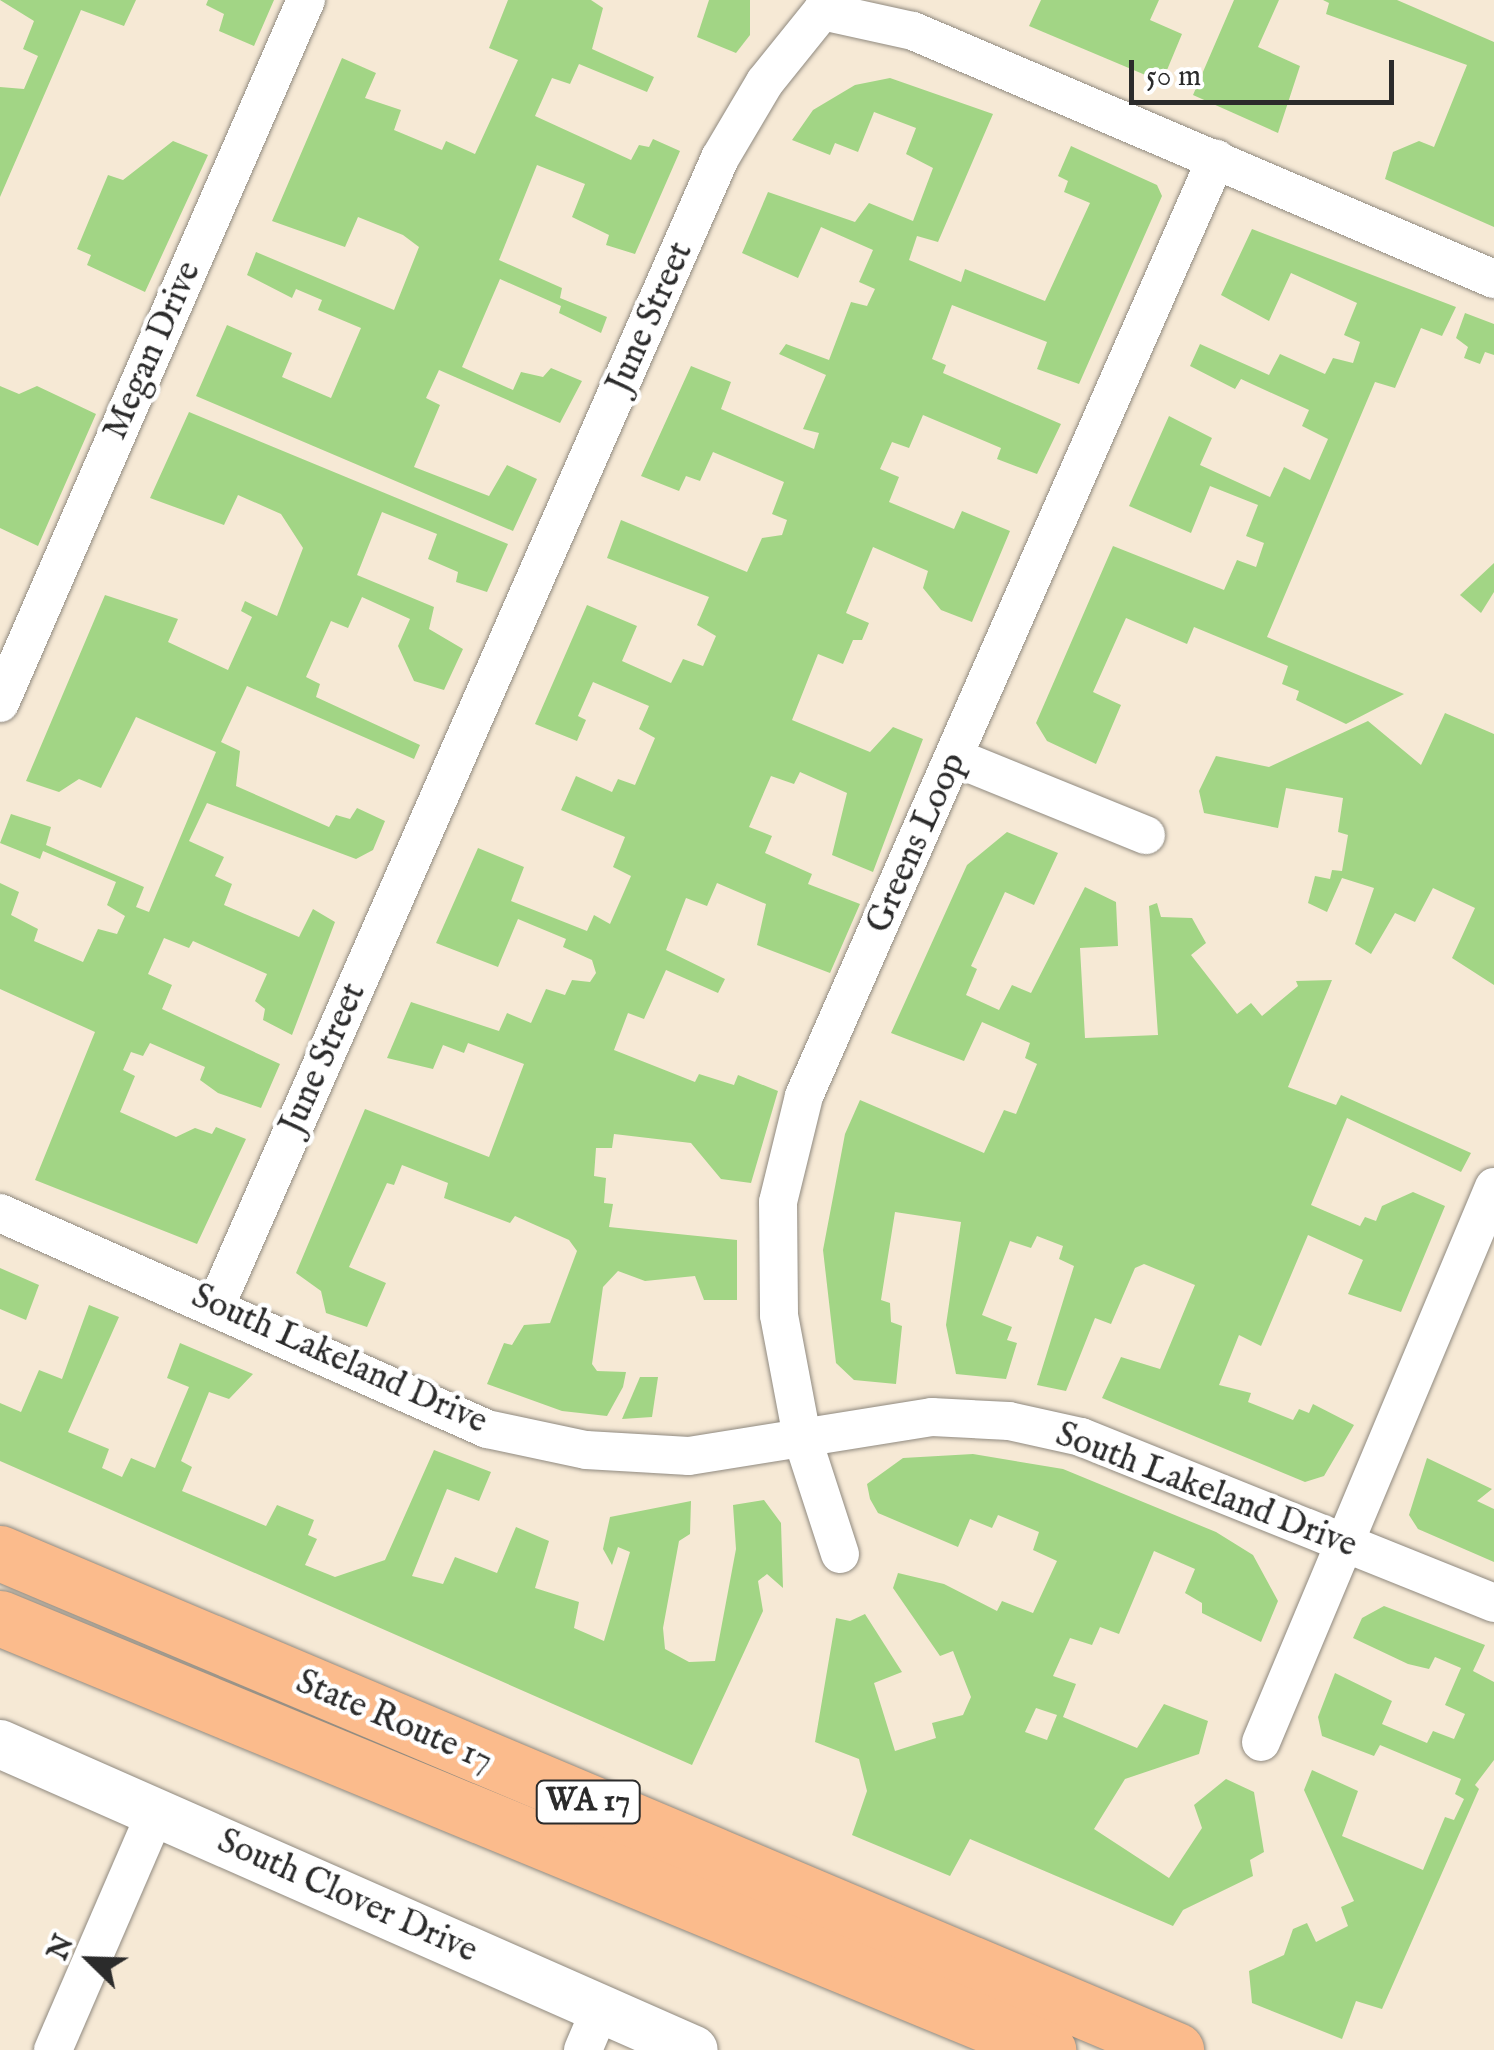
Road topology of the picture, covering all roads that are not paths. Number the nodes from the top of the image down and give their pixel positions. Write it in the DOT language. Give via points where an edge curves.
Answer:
graph roads {
  1 [pos="306,0"];
  2 [pos="1216,159"];
  3 [pos="1494,279"];
  4 [pos="0,702"];
  5 [pos="956,758"];
  6 [pos="1146,834"];
  7 [pos="1494,1187"];
  8 [pos="0,1213"];
  9 [pos="216,1305"];
  10 [pos="802,1437"];
  11 [pos="1344,1544"];
  12 [pos="0,1553"];
  13 [pos="840,1554"];
  14 [pos="1494,1603"];
  15 [pos="0,1618"];
  16 [pos="1261,1742"];
  17 [pos="0,1744"];
  18 [pos="156,1812"];
  19 [pos="592,2030"];
  20 [pos="54,2050"];
  21 [pos="694,2050"];
  22 [pos="1048,2050"];
  23 [pos="1176,2050"];
  1 -- 4 [label="street, Megan Drive"];
  2 -- 3 [label="street, June Street"];
  2 -- 5 [label="street, Greens Loop"];
  2 -- 9 [label="street, June Street" via="913,31 822,11 765,82 720,158"];
  5 -- 6 [label="street"];
  5 -- 10 [label="street, Greens Loop" via="804,1096 778,1202 778,1315"];
  7 -- 11 [label="street"];
  8 -- 9 [label="street, South Lakeland Drive"];
  9 -- 10 [label="street, South Lakeland Drive" via="487,1428 586,1450 677,1455"];
  10 -- 11 [label="street, South Lakeland Drive" via="932,1417 1022,1423 1082,1437"];
  10 -- 13 [label="street, Greens Loop"];
  11 -- 14 [label="street, South Lakeland Drive"];
  11 -- 16 [label="street"];
  12 -- 23 [label="highway, State Route 17 / WA 17"];
  15 -- 22 [label="highway, State Route 17 / WA 17"];
  17 -- 18 [label="street, South Clover Drive"];
  18 -- 19 [label="street, South Clover Drive"];
  18 -- 20 [label="street"];
  19 -- 21 [label="street, South Clover Drive"];
}
